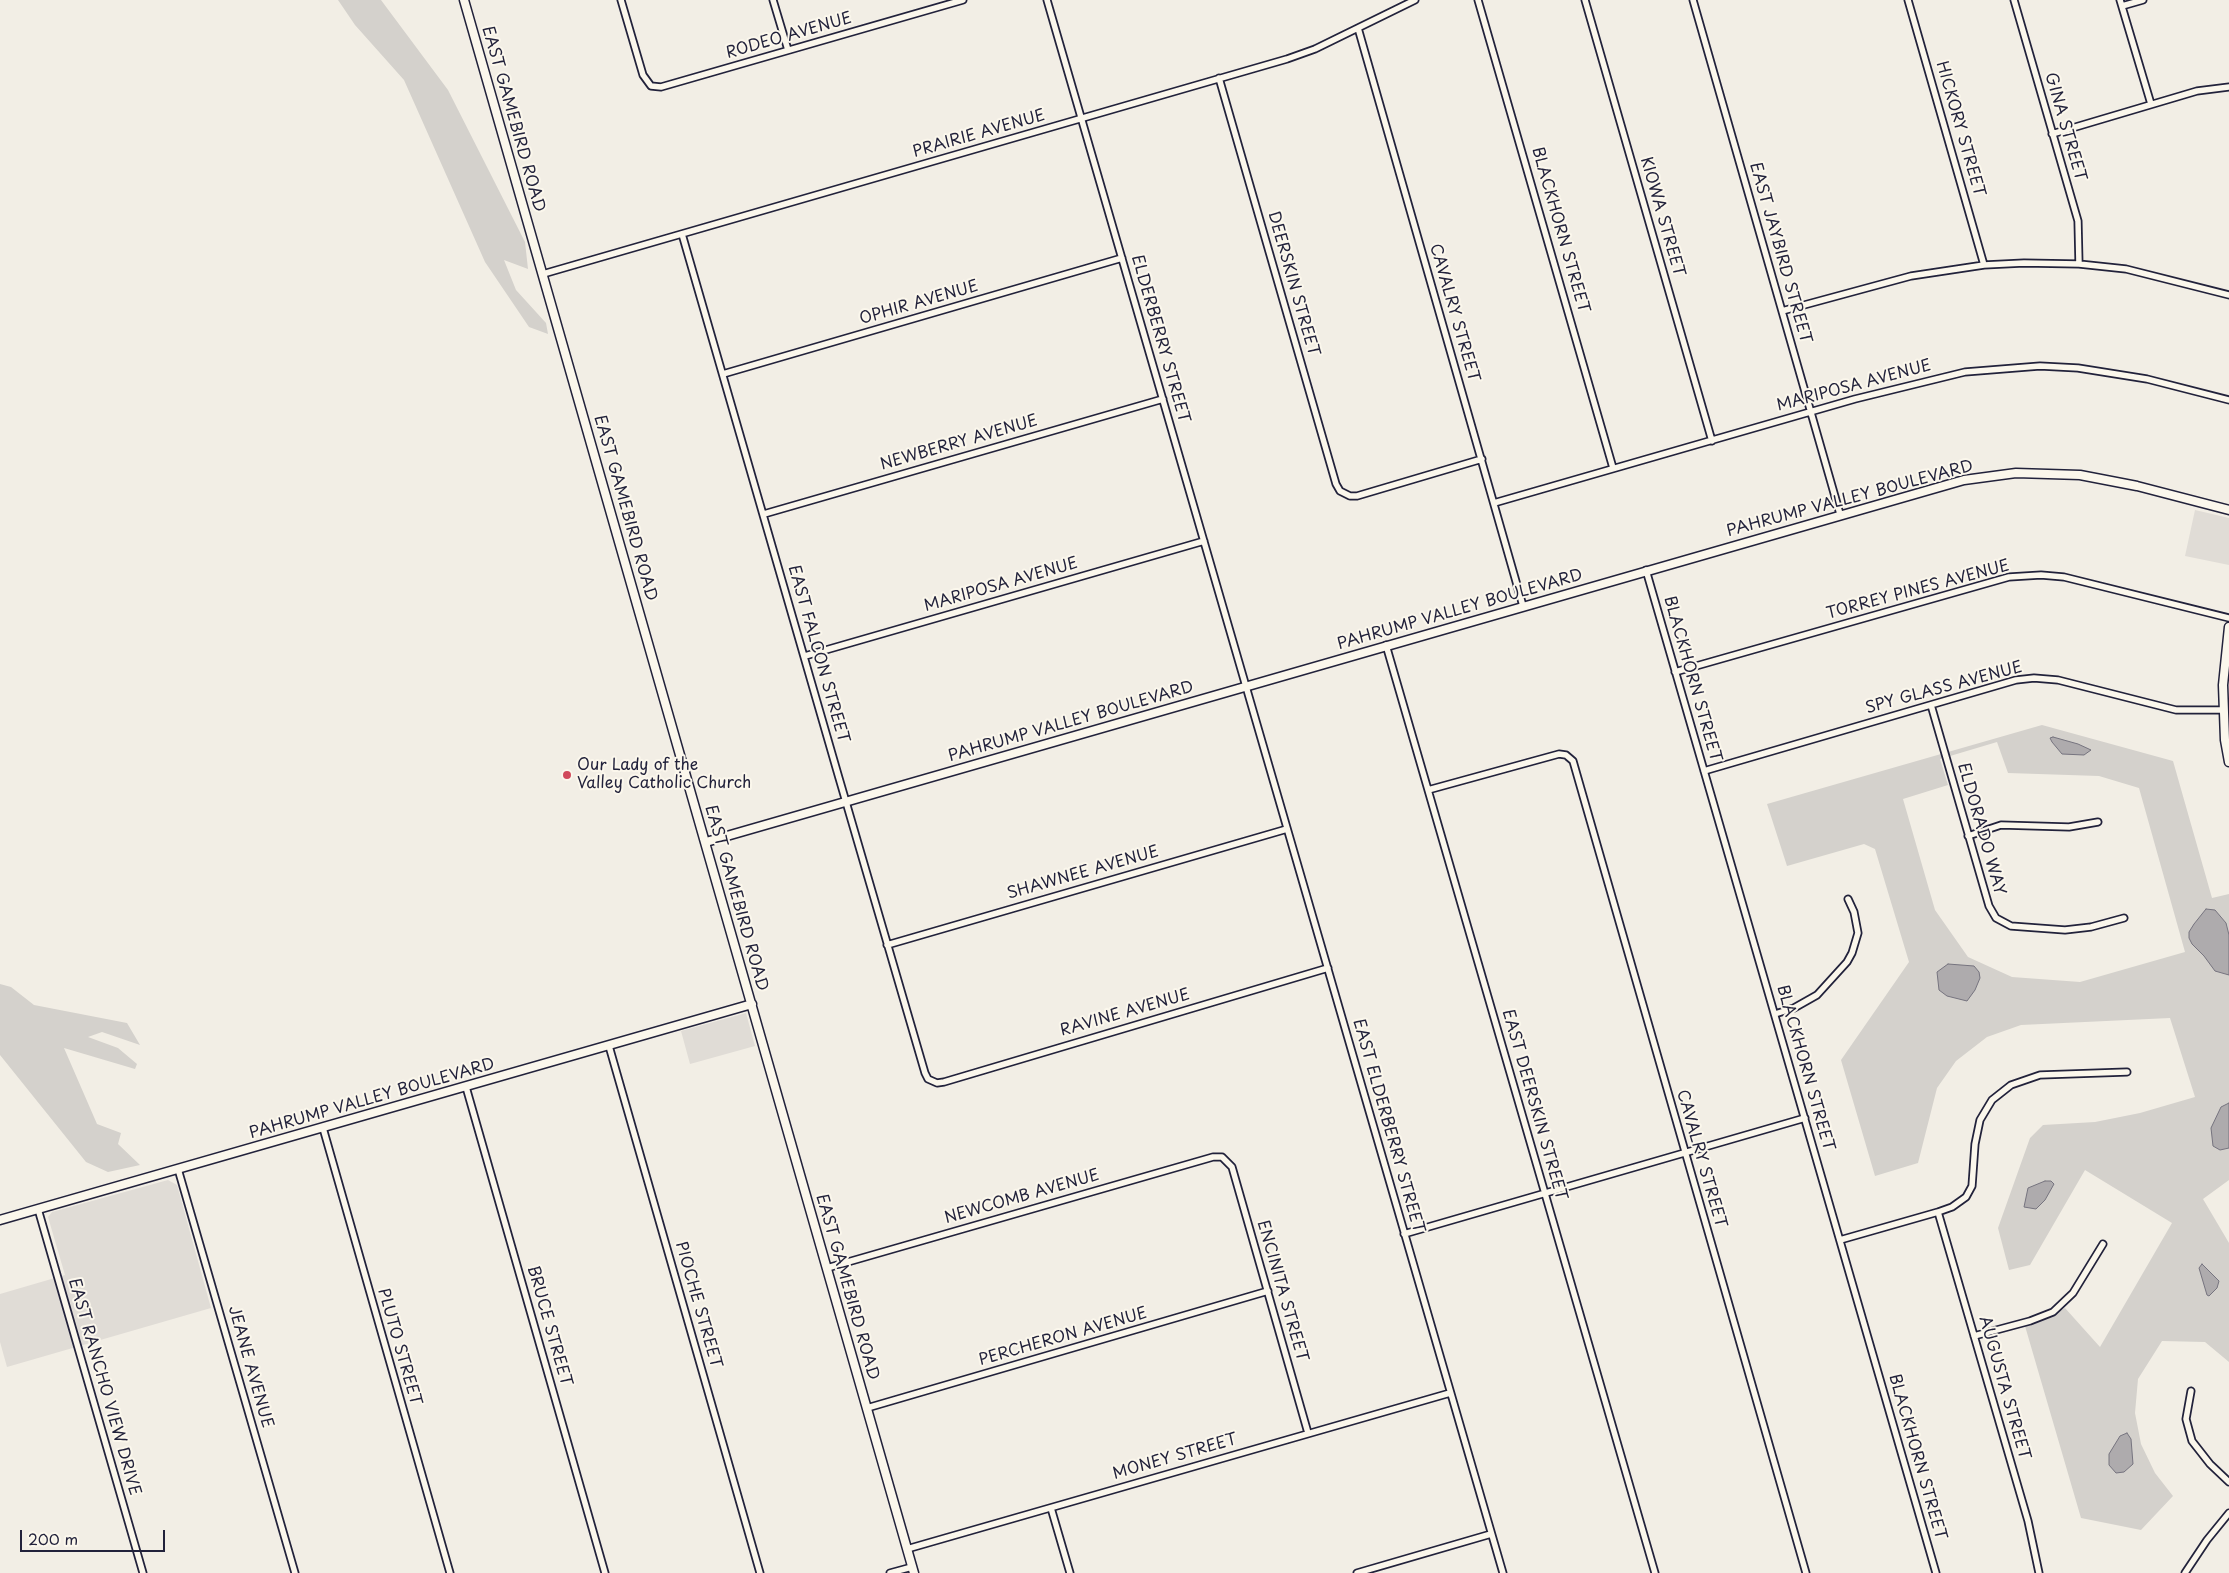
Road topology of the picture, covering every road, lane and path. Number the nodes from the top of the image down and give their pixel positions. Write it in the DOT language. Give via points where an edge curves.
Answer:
graph roads {
  1 [pos="464,0"];
  2 [pos="621,0"];
  3 [pos="773,0"];
  4 [pos="963,0"];
  5 [pos="1047,0"];
  6 [pos="1414,0"];
  7 [pos="1478,0"];
  8 [pos="1585,0"];
  9 [pos="1693,0"];
  10 [pos="1908,0"];
  11 [pos="2014,0"];
  12 [pos="2143,0"];
  13 [pos="2121,3"];
  14 [pos="1358,28"];
  15 [pos="788,50"];
  16 [pos="1219,78"];
  17 [pos="2229,87"];
  18 [pos="2150,104"];
  19 [pos="1082,118"];
  20 [pos="2052,134"];
  21 [pos="682,234"];
  22 [pos="1122,258"];
  23 [pos="2079,264"];
  24 [pos="1984,265"];
  25 [pos="543,274"];
  26 [pos="2229,295"];
  27 [pos="1782,311"];
  28 [pos="723,374"];
  29 [pos="1163,399"];
  30 [pos="2229,400"];
  31 [pos="1810,412"];
  32 [pos="1712,441"];
  33 [pos="1482,460"];
  34 [pos="1613,468"];
  35 [pos="1494,504"];
  36 [pos="2229,510"];
  37 [pos="764,514"];
  38 [pos="1840,514"];
  39 [pos="1204,541"];
  40 [pos="1646,570"];
  41 [pos="1523,606"];
  42 [pos="2229,618"];
  43 [pos="2229,628"];
  44 [pos="1386,645"];
  45 [pos="805,656"];
  46 [pos="1675,672"];
  47 [pos="1246,686"];
  48 [pos="1931,705"];
  49 [pos="2223,710"];
  50 [pos="2229,762"];
  51 [pos="1704,770"];
  52 [pos="1428,790"];
  53 [pos="846,802"];
  54 [pos="2098,822"];
  55 [pos="1287,829"];
  56 [pos="1968,836"];
  57 [pos="706,842"];
  58 [pos="1848,899"];
  59 [pos="2124,918"];
  60 [pos="887,945"];
  61 [pos="1328,968"];
  62 [pos="752,1004"];
  63 [pos="1775,1014"];
  64 [pos="609,1046"];
  65 [pos="2127,1072"];
  66 [pos="931,1081"];
  67 [pos="466,1087"];
  68 [pos="1805,1118"];
  69 [pos="323,1128"];
  70 [pos="1684,1153"];
  71 [pos="1225,1159"];
  72 [pos="178,1169"];
  73 [pos="1545,1194"];
  74 [pos="38,1209"];
  75 [pos="1938,1212"];
  76 [pos="0,1220"];
  77 [pos="1404,1234"];
  78 [pos="1840,1240"];
  79 [pos="2104,1244"];
  80 [pos="827,1268"];
  81 [pos="1268,1291"];
  82 [pos="1974,1336"];
  83 [pos="2191,1391"];
  84 [pos="1450,1393"];
  85 [pos="867,1408"];
  86 [pos="1308,1433"];
  87 [pos="2229,1482"];
  88 [pos="1051,1508"];
  89 [pos="2229,1513"];
  90 [pos="1491,1534"];
  91 [pos="907,1549"];
  92 [pos="913,1570"];
  93 [pos="143,1573"];
  94 [pos="295,1573"];
  95 [pos="450,1573"];
  96 [pos="605,1573"];
  97 [pos="760,1573"];
  98 [pos="890,1573"];
  99 [pos="1070,1573"];
  100 [pos="1356,1573"];
  101 [pos="1503,1573"];
  102 [pos="1655,1573"];
  103 [pos="1806,1573"];
  104 [pos="1936,1573"];
  105 [pos="2040,1573"];
  106 [pos="2185,1573"];
  1 -- 25 [label="main road, EAST GAMEBIRD ROAD"];
  2 -- 15 [label="street, RODEO AVENUE" via="643,75 651,86 669,85"];
  3 -- 15 [label="street"];
  4 -- 15 [label="street, RODEO AVENUE"];
  5 -- 19 [label="street, ELDERBERRY STREET"];
  6 -- 14 [label="street, PRAIRIE AVENUE"];
  7 -- 34 [label="street, BLACKHORN STREET"];
  8 -- 32 [label="street, KIOWA STREET"];
  9 -- 27 [label="street, EAST JAYBIRD STREET"];
  10 -- 24 [label="street, HICKORY STREET"];
  11 -- 20 [label="street, GINA STREET"];
  12 -- 13 [label="street"];
  13 -- 18 [label="street"];
  14 -- 16 [label="street, PRAIRIE AVENUE" via="1315,49"];
  14 -- 33 [label="street, CAVALRY STREET"];
  16 -- 19 [label="street, PRAIRIE AVENUE"];
  16 -- 33 [label="street, DEERSKIN STREET" via="1336,484 1344,494 1357,496"];
  17 -- 18 [label="street" via="2212,88"];
  18 -- 20 [label="street"];
  19 -- 21 [label="street, PRAIRIE AVENUE"];
  19 -- 22 [label="street, ELDERBERRY STREET"];
  20 -- 23 [label="street, GINA STREET" via="2078,221"];
  21 -- 25 [label="street, PRAIRIE AVENUE"];
  21 -- 28 [label="street, EAST FALCON STREET"];
  22 -- 28 [label="street, OPHIR AVENUE"];
  22 -- 29 [label="street, ELDERBERRY STREET"];
  23 -- 24 [label="street"];
  23 -- 26 [label="street" via="2126,269"];
  24 -- 27 [label="street" via="1911,276"];
  25 -- 57 [label="main road, EAST GAMEBIRD ROAD"];
  27 -- 31 [label="street, EAST JAYBIRD STREET"];
  28 -- 37 [label="street, EAST FALCON STREET"];
  29 -- 37 [label="street, NEWBERRY AVENUE"];
  29 -- 39 [label="street, ELDERBERRY STREET"];
  30 -- 31 [label="street, MARIPOSA AVENUE" via="2114,372 2040,366 1964,372"];
  31 -- 32 [label="street, MARIPOSA AVENUE"];
  31 -- 38 [label="street, EAST JAYBIRD STREET"];
  32 -- 34 [label="street, MARIPOSA AVENUE"];
  33 -- 35 [label="street, CAVALRY STREET"];
  34 -- 35 [label="street, MARIPOSA AVENUE"];
  35 -- 41 [label="street, CAVALRY STREET"];
  36 -- 38 [label="main road, PAHRUMP VALLEY BOULEVARD" via="2116,480 2029,473 1964,480"];
  37 -- 45 [label="street, EAST FALCON STREET"];
  38 -- 40 [label="main road, PAHRUMP VALLEY BOULEVARD"];
  39 -- 45 [label="street, MARIPOSA AVENUE"];
  39 -- 47 [label="street, ELDERBERRY STREET"];
  40 -- 41 [label="main road, PAHRUMP VALLEY BOULEVARD"];
  40 -- 46 [label="street, BLACKHORN STREET"];
  41 -- 44 [label="main road, PAHRUMP VALLEY BOULEVARD"];
  42 -- 46 [label="street, TORREY PINES AVENUE" via="2064,577 2009,577"];
  43 -- 49 [label="main road"];
  44 -- 47 [label="main road, PAHRUMP VALLEY BOULEVARD"];
  44 -- 52 [label="street, EAST DEERSKIN STREET"];
  45 -- 53 [label="street, EAST FALCON STREET"];
  46 -- 51 [label="street, BLACKHORN STREET"];
  47 -- 53 [label="main road, PAHRUMP VALLEY BOULEVARD"];
  47 -- 55 [label="street, EAST ELDERBERRY STREET"];
  48 -- 49 [label="street, SPY GLASS AVENUE" via="2016,680 2034,678 2058,680 2176,710"];
  48 -- 51 [label="street, SPY GLASS AVENUE"];
  48 -- 56 [label="street, ELDORADO WAY"];
  49 -- 50 [label="main road"];
  51 -- 63 [label="street, BLACKHORN STREET"];
  52 -- 70 [label="street, CAVALRY STREET" via="1559,754 1573,761"];
  52 -- 73 [label="street, EAST DEERSKIN STREET"];
  53 -- 57 [label="main road, PAHRUMP VALLEY BOULEVARD"];
  53 -- 60 [label="street, EAST FALCON STREET"];
  54 -- 56 [label="street" via="2068,827 2001,825"];
  55 -- 60 [label="street, SHAWNEE AVENUE"];
  55 -- 61 [label="street, EAST ELDERBERRY STREET"];
  56 -- 59 [label="street, ELDORADO WAY" via="1989,906 2001,922 2023,928 2065,930"];
  57 -- 62 [label="main road, EAST GAMEBIRD ROAD"];
  58 -- 63 [label="street" via="1858,932 1847,962 1817,996"];
  60 -- 66 [label="street, EAST FALCON STREET" via="924,1073"];
  61 -- 66 [label="street, RAVINE AVENUE" via="944,1082"];
  61 -- 77 [label="street, EAST ELDERBERRY STREET"];
  62 -- 64 [label="main road, PAHRUMP VALLEY BOULEVARD"];
  62 -- 80 [label="main road, EAST GAMEBIRD ROAD"];
  63 -- 68 [label="street, BLACKHORN STREET"];
  64 -- 67 [label="main road, PAHRUMP VALLEY BOULEVARD"];
  64 -- 97 [label="street, PIOCHE STREET"];
  65 -- 75 [label="street" via="2040,1075 2025,1078 2002,1090 1980,1120 1970,1192 1959,1203"];
  67 -- 69 [label="main road, PAHRUMP VALLEY BOULEVARD"];
  67 -- 96 [label="street, BRUCE STREET"];
  68 -- 70 [label="street"];
  68 -- 78 [label="street, BLACKHORN STREET"];
  69 -- 72 [label="main road, PAHRUMP VALLEY BOULEVARD"];
  69 -- 95 [label="street, PLUTO STREET"];
  70 -- 73 [label="street"];
  70 -- 103 [label="street, CAVALRY STREET"];
  71 -- 80 [label="street, NEWCOMB AVENUE" via="1213,1157"];
  71 -- 81 [label="street, ENCINITA STREET" via="1232,1167"];
  72 -- 74 [label="main road, PAHRUMP VALLEY BOULEVARD"];
  72 -- 94 [label="street, JEANE AVENUE"];
  73 -- 77 [label="street"];
  73 -- 102 [label="street, EAST DEERSKIN STREET"];
  74 -- 76 [label="main road, PAHRUMP VALLEY BOULEVARD"];
  74 -- 93 [label="street, EAST RANCHO VIEW DRIVE"];
  75 -- 78 [label="street"];
  75 -- 82 [label="street, AUGUSTA STREET"];
  77 -- 84 [label="street, EAST ELDERBERRY STREET"];
  78 -- 104 [label="street, BLACKHORN STREET"];
  79 -- 82 [label="street" via="2073,1293 2053,1312"];
  80 -- 85 [label="main road, EAST GAMEBIRD ROAD"];
  81 -- 85 [label="street, PERCHERON AVENUE"];
  81 -- 86 [label="street, ENCINITA STREET"];
  82 -- 105 [label="street, AUGUSTA STREET"];
  83 -- 87 [label="street" via="2186,1419 2192,1441"];
  84 -- 86 [label="street, MONEY STREET"];
  84 -- 90 [label="street, EAST ELDERBERRY STREET"];
  85 -- 91 [label="main road, EAST GAMEBIRD ROAD"];
  86 -- 88 [label="street, MONEY STREET"];
  88 -- 91 [label="street, MONEY STREET"];
  88 -- 99 [label="street"];
  89 -- 106 [label="street" via="2206,1540"];
  90 -- 100 [label="street"];
  90 -- 101 [label="street, EAST ELDERBERRY STREET"];
  91 -- 92 [label="main road, EAST GAMEBIRD ROAD"];
  92 -- 98 [label="street"];
}
